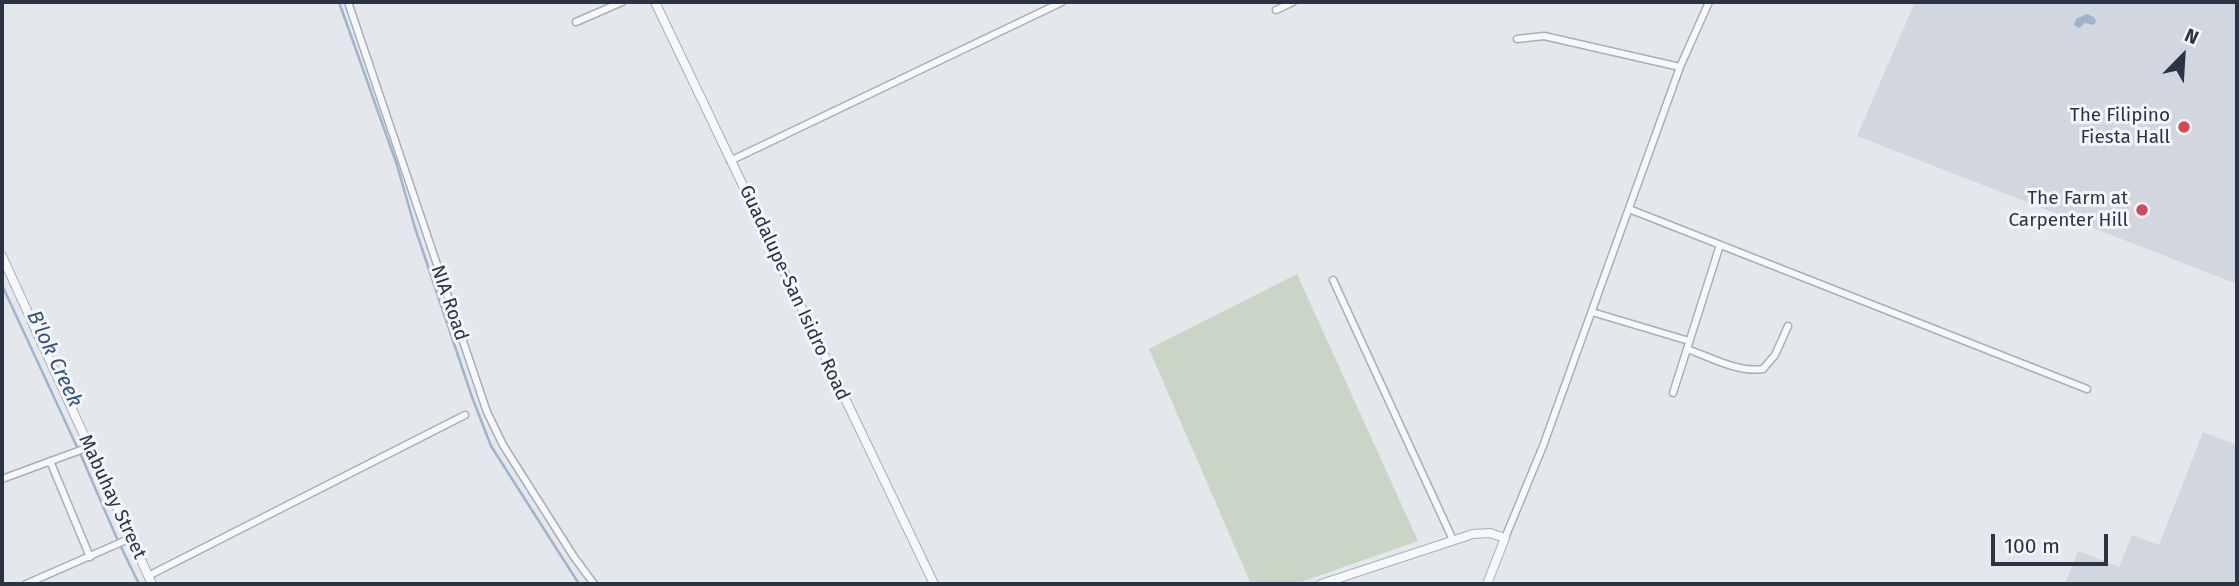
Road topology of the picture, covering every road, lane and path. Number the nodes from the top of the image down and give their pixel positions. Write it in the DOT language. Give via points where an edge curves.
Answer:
graph roads {
  1 [pos="348,2"];
  2 [pos="622,2"];
  3 [pos="655,2"];
  4 [pos="1062,2"];
  5 [pos="1293,2"];
  6 [pos="1709,2"];
  7 [pos="1276,9"];
  8 [pos="576,22"];
  9 [pos="1517,39"];
  10 [pos="1680,67"];
  11 [pos="730,161"];
  12 [pos="1629,209"];
  13 [pos="1720,245"];
  14 [pos="2,257"];
  15 [pos="1333,280"];
  16 [pos="1592,312"];
  17 [pos="1788,326"];
  18 [pos="1689,341"];
  19 [pos="1687,349"];
  20 [pos="2087,388"];
  21 [pos="1672,393"];
  22 [pos="465,415"];
  23 [pos="89,447"];
  24 [pos="50,461"];
  25 [pos="2,479"];
  26 [pos="131,538"];
  27 [pos="1505,538"];
  28 [pos="1453,540"];
  29 [pos="90,557"];
  30 [pos="150,580"];
  31 [pos="26,584"];
  32 [pos="594,584"];
  33 [pos="934,584"];
  34 [pos="1321,584"];
  35 [pos="1487,584"];
  1 -- 32 [label="street, NIA Road" via="487,412 503,445"];
  2 -- 8 [label="street"];
  3 -- 11 [label="street, Guadalupe-San Isidro Road"];
  4 -- 11 [label="street"];
  5 -- 7 [label="street"];
  6 -- 10 [label="street"];
  9 -- 10 [label="street" via="1544,36"];
  10 -- 12 [label="street"];
  11 -- 33 [label="street, Guadalupe-San Isidro Road"];
  12 -- 13 [label="street"];
  12 -- 16 [label="street"];
  13 -- 18 [label="street"];
  13 -- 20 [label="street"];
  14 -- 23 [label="street, Mabuhay Street"];
  15 -- 28 [label="street"];
  16 -- 18 [label="street"];
  16 -- 27 [label="street"];
  17 -- 19 [label="street" via="1763,369 1742,369"];
  18 -- 19 [label="street"];
  19 -- 21 [label="street"];
  22 -- 30 [label="street"];
  23 -- 24 [label="street"];
  23 -- 26 [label="street, Mabuhay Street"];
  24 -- 25 [label="street"];
  24 -- 29 [label="street"];
  26 -- 29 [label="street"];
  26 -- 30 [label="street, Mabuhay Street"];
  27 -- 28 [label="street" via="1483,533"];
  27 -- 35 [label="street"];
  28 -- 34 [label="street"];
  29 -- 31 [label="street"];
}
